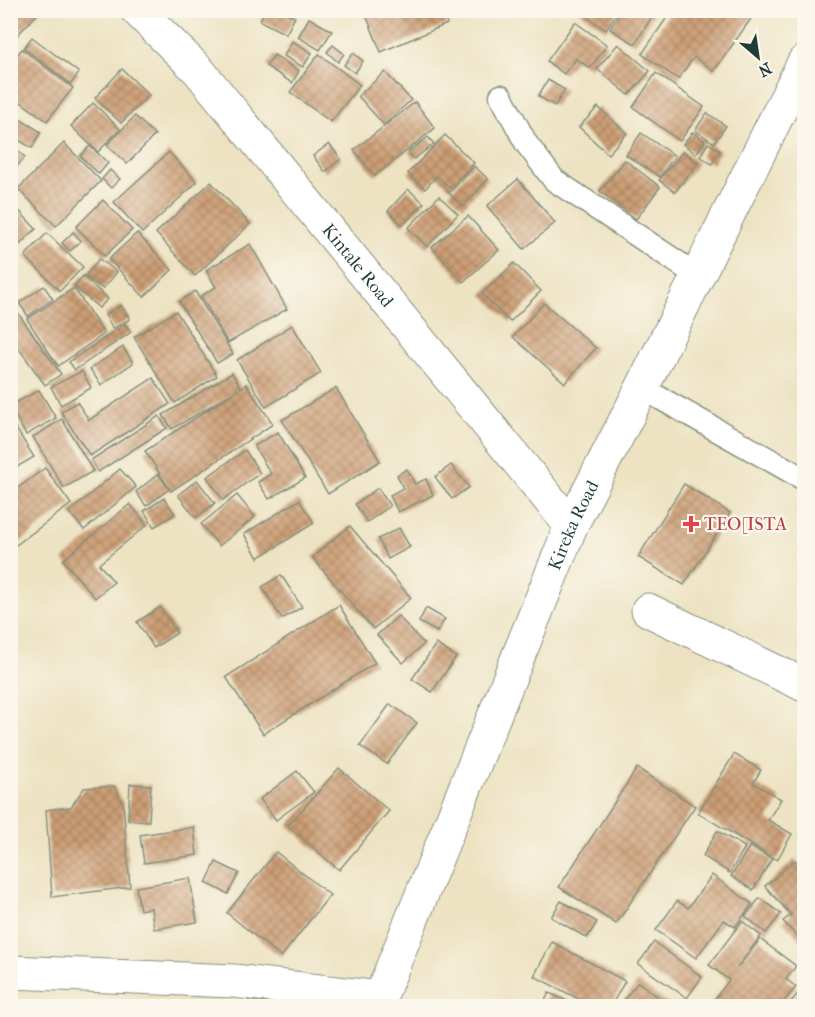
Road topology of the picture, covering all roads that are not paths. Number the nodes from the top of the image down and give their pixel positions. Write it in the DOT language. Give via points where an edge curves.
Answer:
graph roads {
  1 [pos="137,10"];
  2 [pos="804,62"];
  3 [pos="501,96"];
  4 [pos="698,276"];
  5 [pos="642,388"];
  6 [pos="804,479"];
  7 [pos="571,526"];
  8 [pos="648,610"];
  9 [pos="804,686"];
  10 [pos="10,972"];
  11 [pos="379,1002"];
  1 -- 7 [label="street, Kintale Road" via="199,71"];
  2 -- 4 [label="street, Kireka Road"];
  3 -- 4 [label="lane" via="526,143 554,180"];
  4 -- 5 [label="street, Kireka Road"];
  5 -- 6 [label="lane"];
  5 -- 7 [label="street, Kireka Road"];
  7 -- 11 [label="street, Kireka Road"];
  8 -- 9 [label="street"];
  10 -- 11 [label="street" via="234,981"];
}
